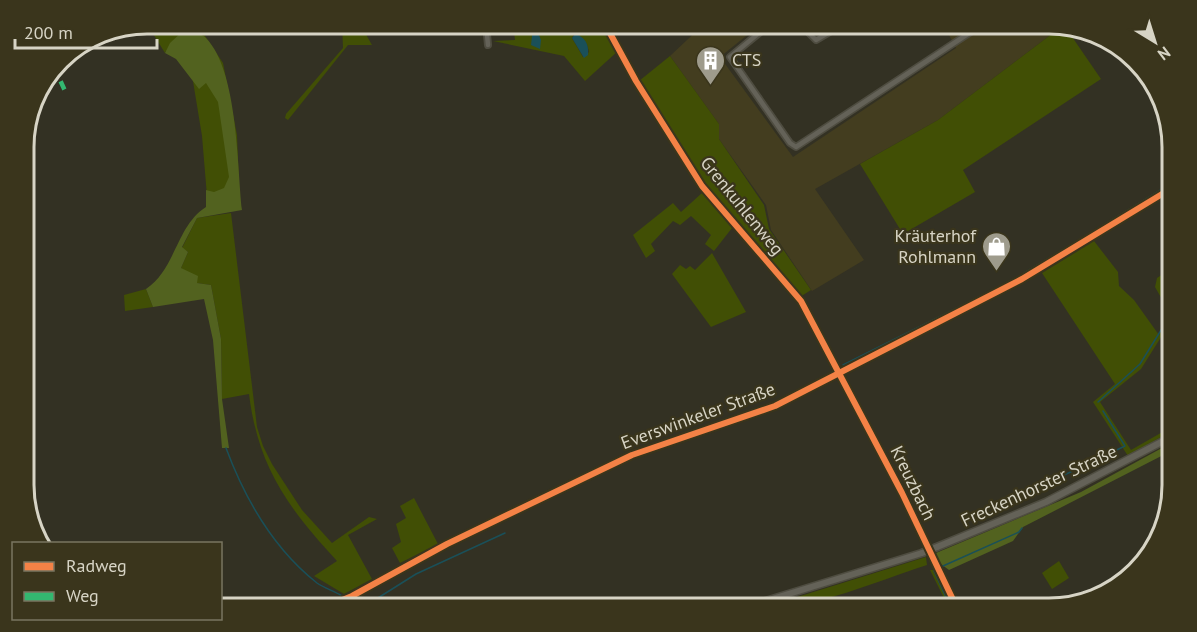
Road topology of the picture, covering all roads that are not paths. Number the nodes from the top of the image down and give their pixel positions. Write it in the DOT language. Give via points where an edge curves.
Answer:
graph roads {
  1 [pos="611,34"];
  2 [pos="757,34"];
  3 [pos="810,34"];
  4 [pos="826,34"];
  5 [pos="968,34"];
  6 [pos="487,35"];
  7 [pos="488,45"];
  8 [pos="1162,194"];
  9 [pos="840,373"];
  10 [pos="1162,442"];
  11 [pos="778,597"];
  12 [pos="952,597"];
  13 [pos="350,598"];
  1 -- 9 [label="street, Grenkuhlenweg" via="702,186 801,301"];
  2 -- 5 [label="street" via="730,57 796,147"];
  3 -- 4 [label="street" via="816,40"];
  6 -- 7 [label="street"];
  8 -- 9 [label="street, Everswinkeler Straße" via="1022,279"];
  9 -- 12 [label="street, Kreuzbach"];
  9 -- 13 [label="street, Everswinkeler Straße" via="756,414 632,455 447,544"];
  10 -- 11 [label="main road, Freckenhorster Straße, bridge" via="1046,502 937,547"];
}
